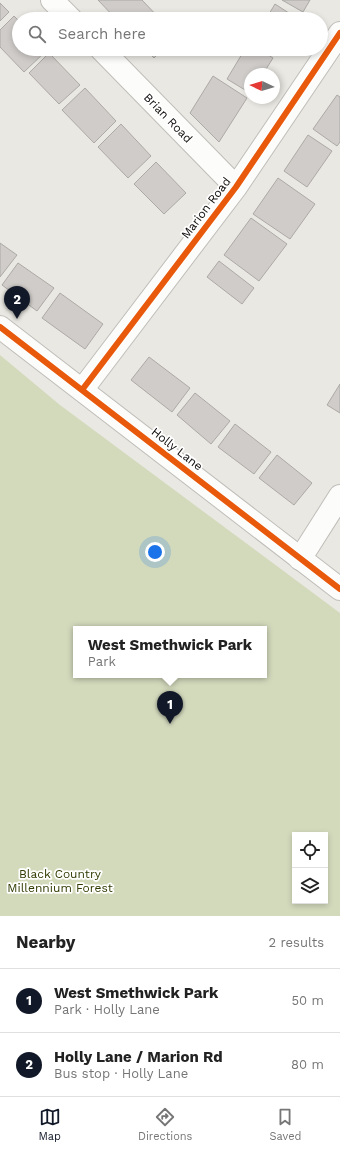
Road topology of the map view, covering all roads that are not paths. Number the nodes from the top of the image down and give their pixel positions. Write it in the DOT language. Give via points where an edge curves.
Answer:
graph roads {
  1 [pos="52,0"];
  2 [pos="64,12"];
  3 [pos="340,33"];
  4 [pos="328,51"];
  5 [pos="107,56"];
  6 [pos="324,56"];
  7 [pos="236,187"];
  8 [pos="0,327"];
  9 [pos="82,390"];
  10 [pos="340,496"];
  11 [pos="300,559"];
  12 [pos="340,589"];
  1 -- 2 [label="street"];
  3 -- 4 [label="street, Marion Road"];
  5 -- 7 [label="street, Brian Road"];
  6 -- 7 [label="street, Marion Road"];
  7 -- 9 [label="street, Marion Road"];
  8 -- 9 [label="street, Holly Lane"];
  9 -- 11 [label="street, Holly Lane"];
  10 -- 11 [label="street"];
  11 -- 12 [label="street, Holly Lane"];
}
